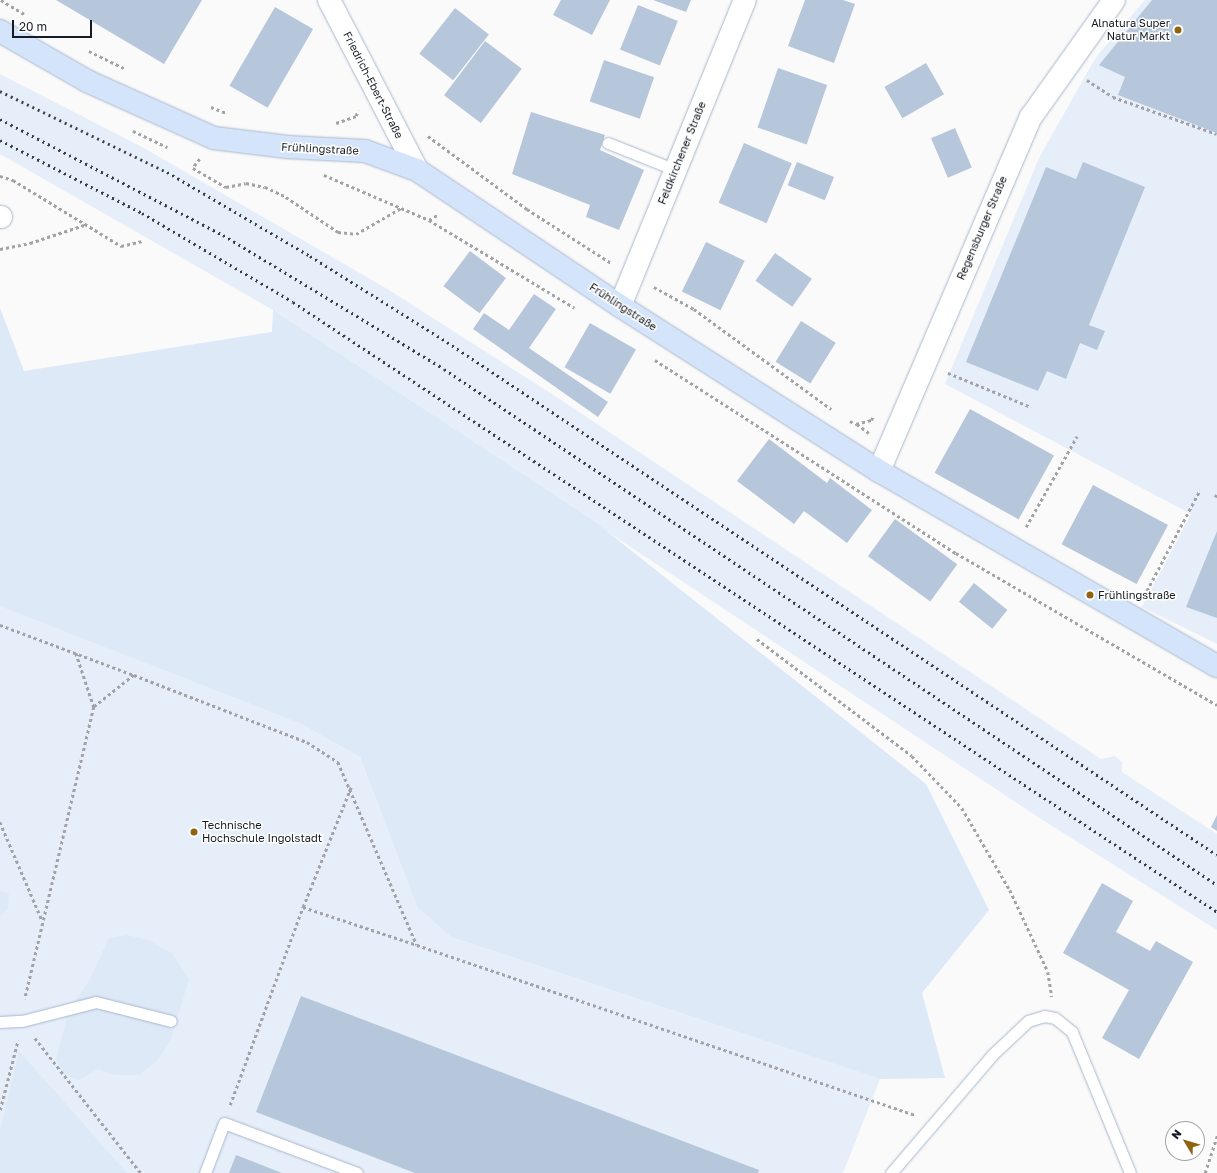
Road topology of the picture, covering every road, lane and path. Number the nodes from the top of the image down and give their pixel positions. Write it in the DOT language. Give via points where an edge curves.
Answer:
graph roads {
  1 [pos="1,0"];
  2 [pos="329,0"];
  3 [pos="745,0"];
  4 [pos="1114,0"];
  5 [pos="28,16"];
  6 [pos="0,31"];
  7 [pos="81,47"];
  8 [pos="129,70"];
  9 [pos="1080,76"];
  10 [pos="205,105"];
  11 [pos="388,113"];
  12 [pos="234,116"];
  13 [pos="328,124"];
  14 [pos="425,134"];
  15 [pos="1217,134"];
  16 [pos="608,143"];
  17 [pos="193,168"];
  18 [pos="317,170"];
  19 [pos="418,170"];
  20 [pos="676,170"];
  21 [pos="0,176"];
  22 [pos="463,199"];
  23 [pos="403,207"];
  24 [pos="84,225"];
  25 [pos="143,241"];
  26 [pos="0,249"];
  27 [pos="633,275"];
  28 [pos="620,306"];
  29 [pos="950,365"];
  30 [pos="946,372"];
  31 [pos="944,379"];
  32 [pos="1031,407"];
  33 [pos="838,414"];
  34 [pos="876,414"];
  35 [pos="844,419"];
  36 [pos="1077,436"];
  37 [pos="879,471"];
  38 [pos="1200,490"];
  39 [pos="1013,550"];
  40 [pos="1132,619"];
  41 [pos="0,625"];
  42 [pos="1103,638"];
  43 [pos="757,639"];
  44 [pos="76,652"];
  45 [pos="1217,666"];
  46 [pos="134,675"];
  47 [pos="1217,704"];
  48 [pos="94,707"];
  49 [pos="351,787"];
  50 [pos="0,822"];
  51 [pos="303,907"];
  52 [pos="42,920"];
  53 [pos="417,945"];
  54 [pos="31,966"];
  55 [pos="1055,1018"];
  56 [pos="22,1021"];
  57 [pos="171,1021"];
  58 [pos="0,1022"];
  59 [pos="933,1121"];
  60 [pos="224,1123"];
  61 [pos="1217,1135"];
  62 [pos="141,1173"];
  63 [pos="205,1173"];
  64 [pos="357,1173"];
  65 [pos="891,1173"];
  66 [pos="1130,1173"];
  67 [pos="1205,1173"];
  1 -- 5 [label="path"];
  2 -- 11 [label="street, Friedrich-Ebert-Straße"];
  3 -- 20 [label="street, Feldkirchener Straße"];
  4 -- 37 [label="street, Regensburger Straße" via="1031,117"];
  6 -- 19 [label="street, Frühlingstraße" via="87,81 214,138 288,147 365,151"];
  7 -- 8 [label="path"];
  9 -- 15 [label="path" via="1113,97"];
  10 -- 12 [label="path"];
  11 -- 13 [label="path" via="359,105 356,116 343,122"];
  11 -- 19 [label="street, Friedrich-Ebert-Straße"];
  14 -- 27 [label="path" via="527,209"];
  16 -- 20 [label="lane"];
  17 -- 23 [label="path" via="226,187 246,183 265,187 286,197 338,232 356,234"];
  18 -- 23 [label="path"];
  19 -- 22 [label="street, Frühlingstraße"];
  20 -- 27 [label="street, Feldkirchener Straße"];
  21 -- 24 [label="path" via="14,180"];
  22 -- 23 [label="path" via="429,220"];
  22 -- 28 [label="street, Frühlingstraße"];
  24 -- 25 [label="path" via="120,246"];
  24 -- 26 [label="path" via="30,243"];
  27 -- 28 [label="street, Feldkirchener Straße"];
  27 -- 33 [label="path" via="694,309"];
  28 -- 37 [label="street, Frühlingstraße"];
  29 -- 30 [label="path"];
  30 -- 31 [label="path"];
  30 -- 32 [label="path"];
  34 -- 35 [label="path" via="871,420 856,424"];
  36 -- 39 [label="path"];
  37 -- 39 [label="street, Frühlingstraße"];
  38 -- 40 [label="path"];
  39 -- 40 [label="street, Frühlingstraße"];
  40 -- 45 [label="street, Frühlingstraße"];
  41 -- 44 [label="path"];
  42 -- 47 [label="path"];
  43 -- 55 [label="path" via="912,756 962,808 1010,890 1048,972"];
  44 -- 46 [label="path"];
  44 -- 48 [label="path"];
  46 -- 48 [label="path"];
  46 -- 49 [label="path" via="307,742 338,762"];
  48 -- 52 [label="path"];
  49 -- 51 [label="path"];
  49 -- 53 [label="path"];
  50 -- 52 [label="path"];
  51 -- 53 [label="path"];
  51 -- 60 [label="path"];
  52 -- 54 [label="path"];
  53 -- 59 [label="path"];
  55 -- 59 [label="lane" via="1044,1016 1028,1021 992,1055"];
  55 -- 66 [label="lane" via="1072,1032"];
  56 -- 57 [label="lane" via="96,1002"];
  56 -- 58 [label="lane"];
  56 -- 62 [label="path"];
  59 -- 65 [label="lane"];
  60 -- 63 [label="lane"];
  60 -- 64 [label="lane"];
  61 -- 67 [label="path"];
}
